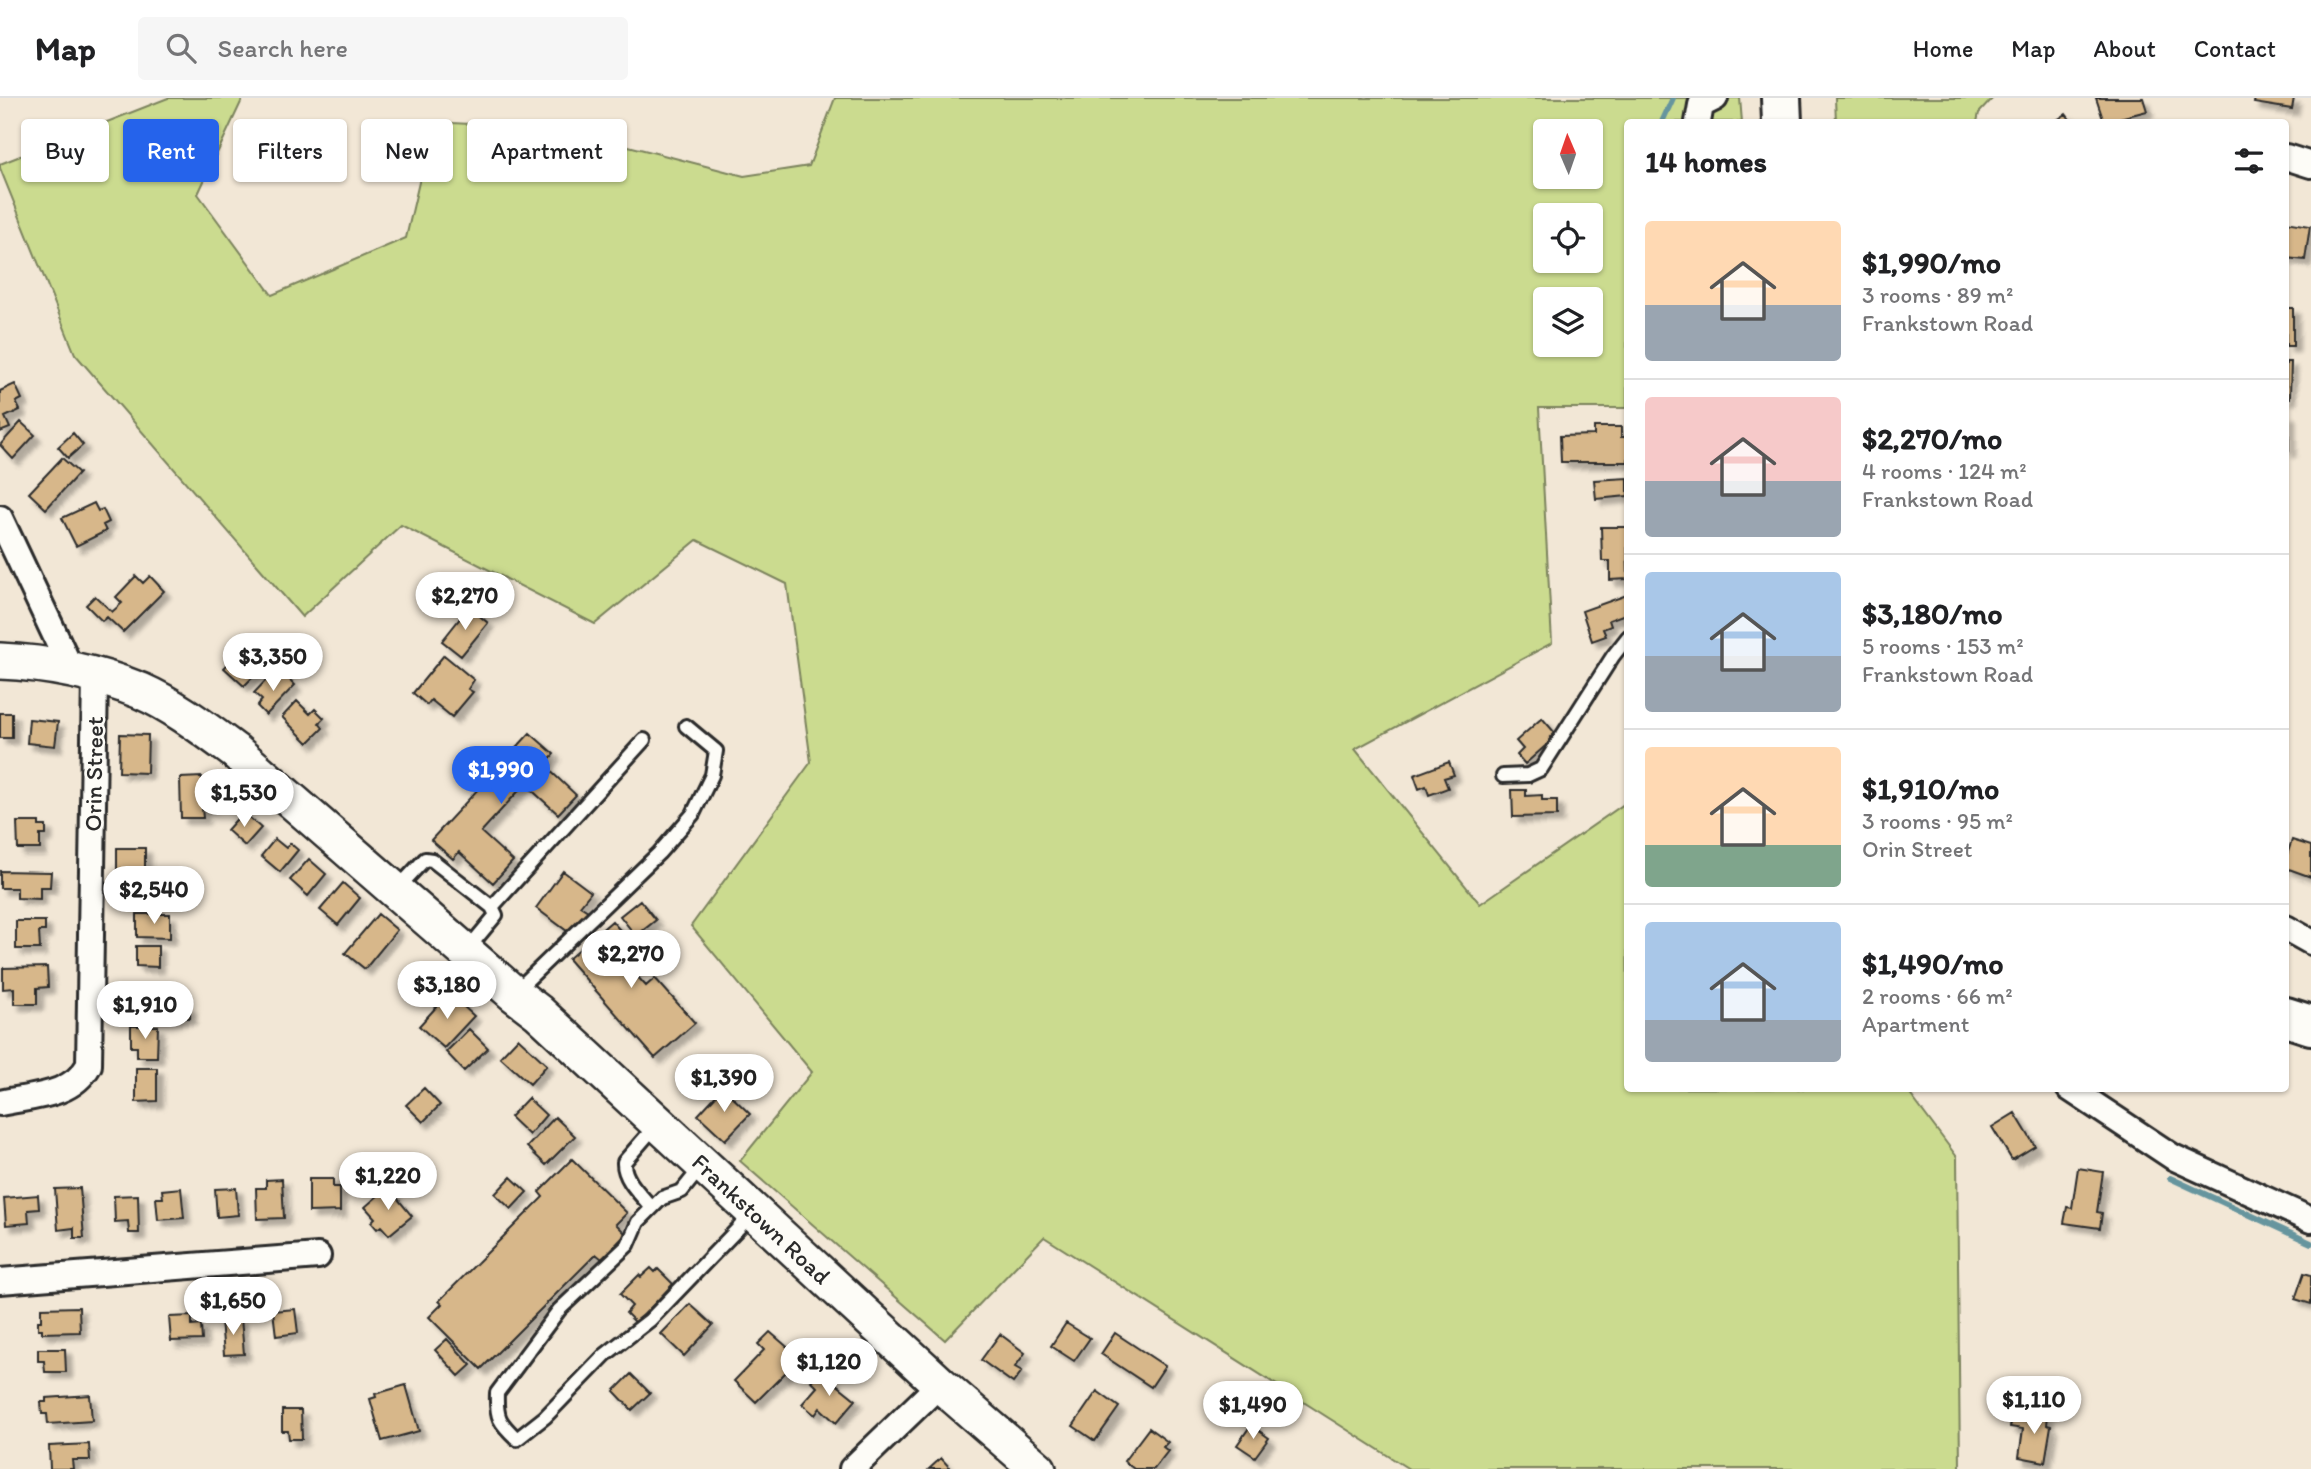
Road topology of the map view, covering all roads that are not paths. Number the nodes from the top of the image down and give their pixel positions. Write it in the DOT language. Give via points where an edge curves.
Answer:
graph roads {
  1 [pos="1715,98"];
  2 [pos="1781,98"];
  3 [pos="1699,119"];
  4 [pos="1782,119"];
  5 [pos="2289,158"];
  6 [pos="2311,165"];
  7 [pos="0,518"];
  8 [pos="1624,642"];
  9 [pos="0,662"];
  10 [pos="83,672"];
  11 [pos="685,726"];
  12 [pos="644,740"];
  13 [pos="1503,776"];
  14 [pos="396,890"];
  15 [pos="492,908"];
  16 [pos="2289,930"];
  17 [pos="2311,942"];
  18 [pos="466,952"];
  19 [pos="513,993"];
  20 [pos="2289,1018"];
  21 [pos="2311,1026"];
  22 [pos="2075,1092"];
  23 [pos="0,1103"];
  24 [pos="658,1124"];
  25 [pos="702,1166"];
  26 [pos="652,1208"];
  27 [pos="753,1212"];
  28 [pos="2311,1220"];
  29 [pos="318,1256"];
  30 [pos="0,1281"];
  31 [pos="940,1384"];
  32 [pos="852,1469"];
  33 [pos="1038,1469"];
  1 -- 3 [label="street" via="1701,105"];
  2 -- 4 [label="main road"];
  5 -- 6 [label="street"];
  7 -- 10 [label="street"];
  8 -- 13 [label="lane" via="1541,769 1528,775"];
  9 -- 10 [label="main road, Frankstown Road"];
  10 -- 14 [label="main road, Frankstown Road" via="142,692 186,716 236,752"];
  10 -- 23 [label="street, Orin Street" via="89,1065 67,1088"];
  11 -- 19 [label="lane" via="716,751 712,775 693,814 659,853"];
  12 -- 15 [label="lane"];
  14 -- 15 [label="lane" via="425,859 432,860"];
  14 -- 18 [label="main road, Frankstown Road"];
  15 -- 18 [label="lane" via="496,915"];
  16 -- 17 [label="street"];
  18 -- 19 [label="main road, Frankstown Road"];
  19 -- 24 [label="main road, Frankstown Road"];
  20 -- 21 [label="main road"];
  22 -- 28 [label="street" via="2173,1157"];
  24 -- 25 [label="main road, Frankstown Road"];
  24 -- 26 [label="lane" via="623,1166"];
  25 -- 26 [label="lane" via="682,1191 662,1198"];
  25 -- 27 [label="main road, Frankstown Road"];
  26 -- 27 [label="lane" via="638,1222 628,1245 559,1310 497,1392 498,1420 517,1439 605,1355 650,1320"];
  27 -- 31 [label="main road, Frankstown Road"];
  29 -- 30 [label="street"];
  31 -- 32 [label="street"];
  31 -- 33 [label="main road, Frankstown Road"];
}
